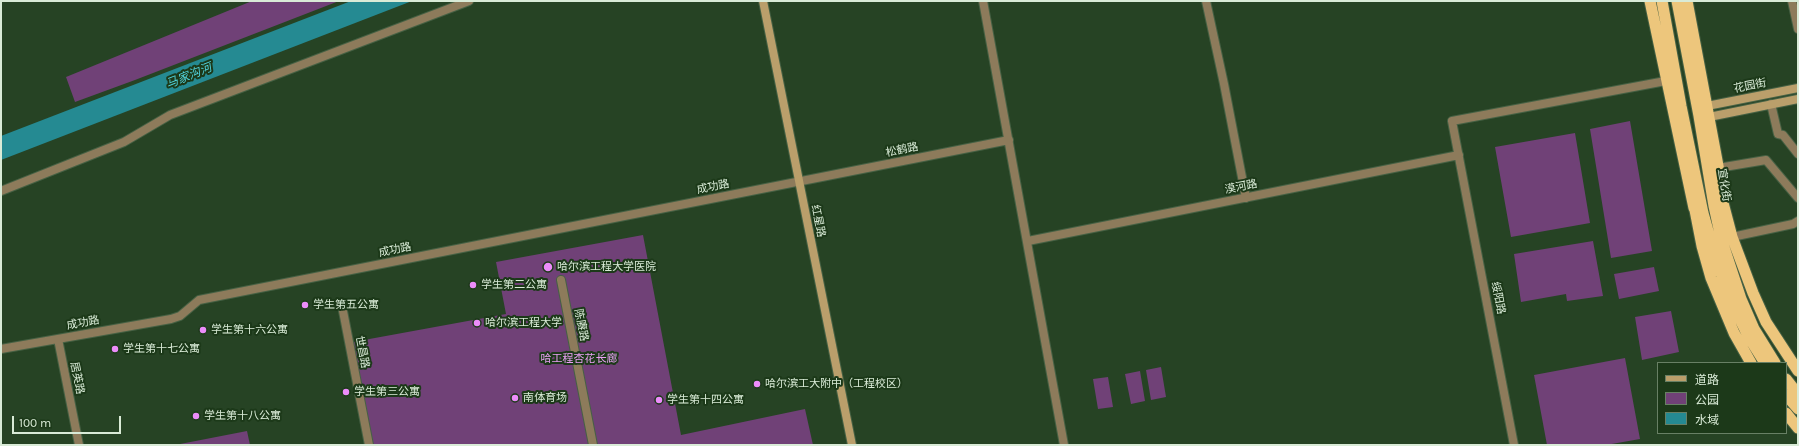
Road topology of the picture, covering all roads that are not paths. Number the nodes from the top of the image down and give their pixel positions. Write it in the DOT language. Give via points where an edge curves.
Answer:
graph roads {
  1 [pos="469,1"];
  2 [pos="763,1"];
  3 [pos="983,1"];
  4 [pos="1206,1"];
  5 [pos="1650,1"];
  6 [pos="1662,1"];
  7 [pos="1677,1"];
  8 [pos="1687,1"];
  9 [pos="1792,1"];
  10 [pos="1798,29"];
  11 [pos="1671,80"];
  12 [pos="1798,88"];
  13 [pos="1798,99"];
  14 [pos="1771,104"];
  15 [pos="1680,106"];
  16 [pos="1705,113"];
  17 [pos="1009,140"];
  18 [pos="1798,154"];
  19 [pos="1459,155"];
  20 [pos="1718,168"];
  21 [pos="799,181"];
  22 [pos="1,191"];
  23 [pos="1246,198"];
  24 [pos="1798,198"];
  25 [pos="1798,221"];
  26 [pos="1732,236"];
  27 [pos="1028,241"];
  28 [pos="1702,246"];
  29 [pos="561,280"];
  30 [pos="343,311"];
  31 [pos="58,339"];
  32 [pos="1,349"];
  33 [pos="1750,362"];
  34 [pos="1764,362"];
  35 [pos="1774,362"];
  36 [pos="1798,372"];
  37 [pos="1787,380"];
  38 [pos="1798,394"];
  39 [pos="1787,396"];
  40 [pos="1798,409"];
  41 [pos="1787,414"];
  42 [pos="1798,428"];
  43 [pos="79,445"];
  44 [pos="369,445"];
  45 [pos="593,445"];
  46 [pos="851,445"];
  47 [pos="1064,445"];
  48 [pos="1514,445"];
  1 -- 22 [label="street" via="170,115 124,142"];
  2 -- 21 [label="main road, 红星路"];
  3 -- 17 [label="street"];
  4 -- 23 [label="street"];
  5 -- 11 [label="highway"];
  6 -- 11 [label="highway"];
  7 -- 16 [label="highway, 宣化街"];
  8 -- 16 [label="highway, 宣化街"];
  9 -- 10 [label="street"];
  11 -- 15 [label="highway"];
  11 -- 19 [label="street, 绥阳路" via="1452,121"];
  11 -- 28 [label="highway"];
  12 -- 16 [label="main road, 花园街"];
  13 -- 14 [label="main road, 花园街"];
  14 -- 16 [label="main road, 花园街"];
  14 -- 18 [label="street" via="1778,134 1783,135"];
  15 -- 28 [label="highway" via="1688,172"];
  15 -- 34 [label="highway" via="1703,212 1726,288 1748,336"];
  16 -- 20 [label="highway, 宣化街"];
  16 -- 26 [label="highway"];
  16 -- 35 [label="highway, 宣化街" via="1714,206 1732,274 1754,329"];
  17 -- 21 [label="street, 松鹤路"];
  17 -- 27 [label="street"];
  19 -- 23 [label="street, 漠河路"];
  19 -- 48 [label="street, 绥阳路"];
  20 -- 24 [label="street" via="1766,160"];
  20 -- 26 [label="highway, 宣化街"];
  21 -- 31 [label="street, 成功路" via="199,300 180,316 171,319"];
  21 -- 46 [label="main road, 红星路"];
  23 -- 27 [label="street, 漠河路"];
  25 -- 26 [label="street"];
  26 -- 36 [label="highway" via="1766,322"];
  27 -- 47 [label="street"];
  28 -- 33 [label="highway" via="1722,308"];
  29 -- 45 [label="street, 陈赓路"];
  30 -- 44 [label="street, 世昌路"];
  31 -- 32 [label="street, 成功路"];
  31 -- 43 [label="street, 居英路"];
  37 -- 38 [label="highway"];
  39 -- 40 [label="highway"];
  41 -- 42 [label="highway"];
}
